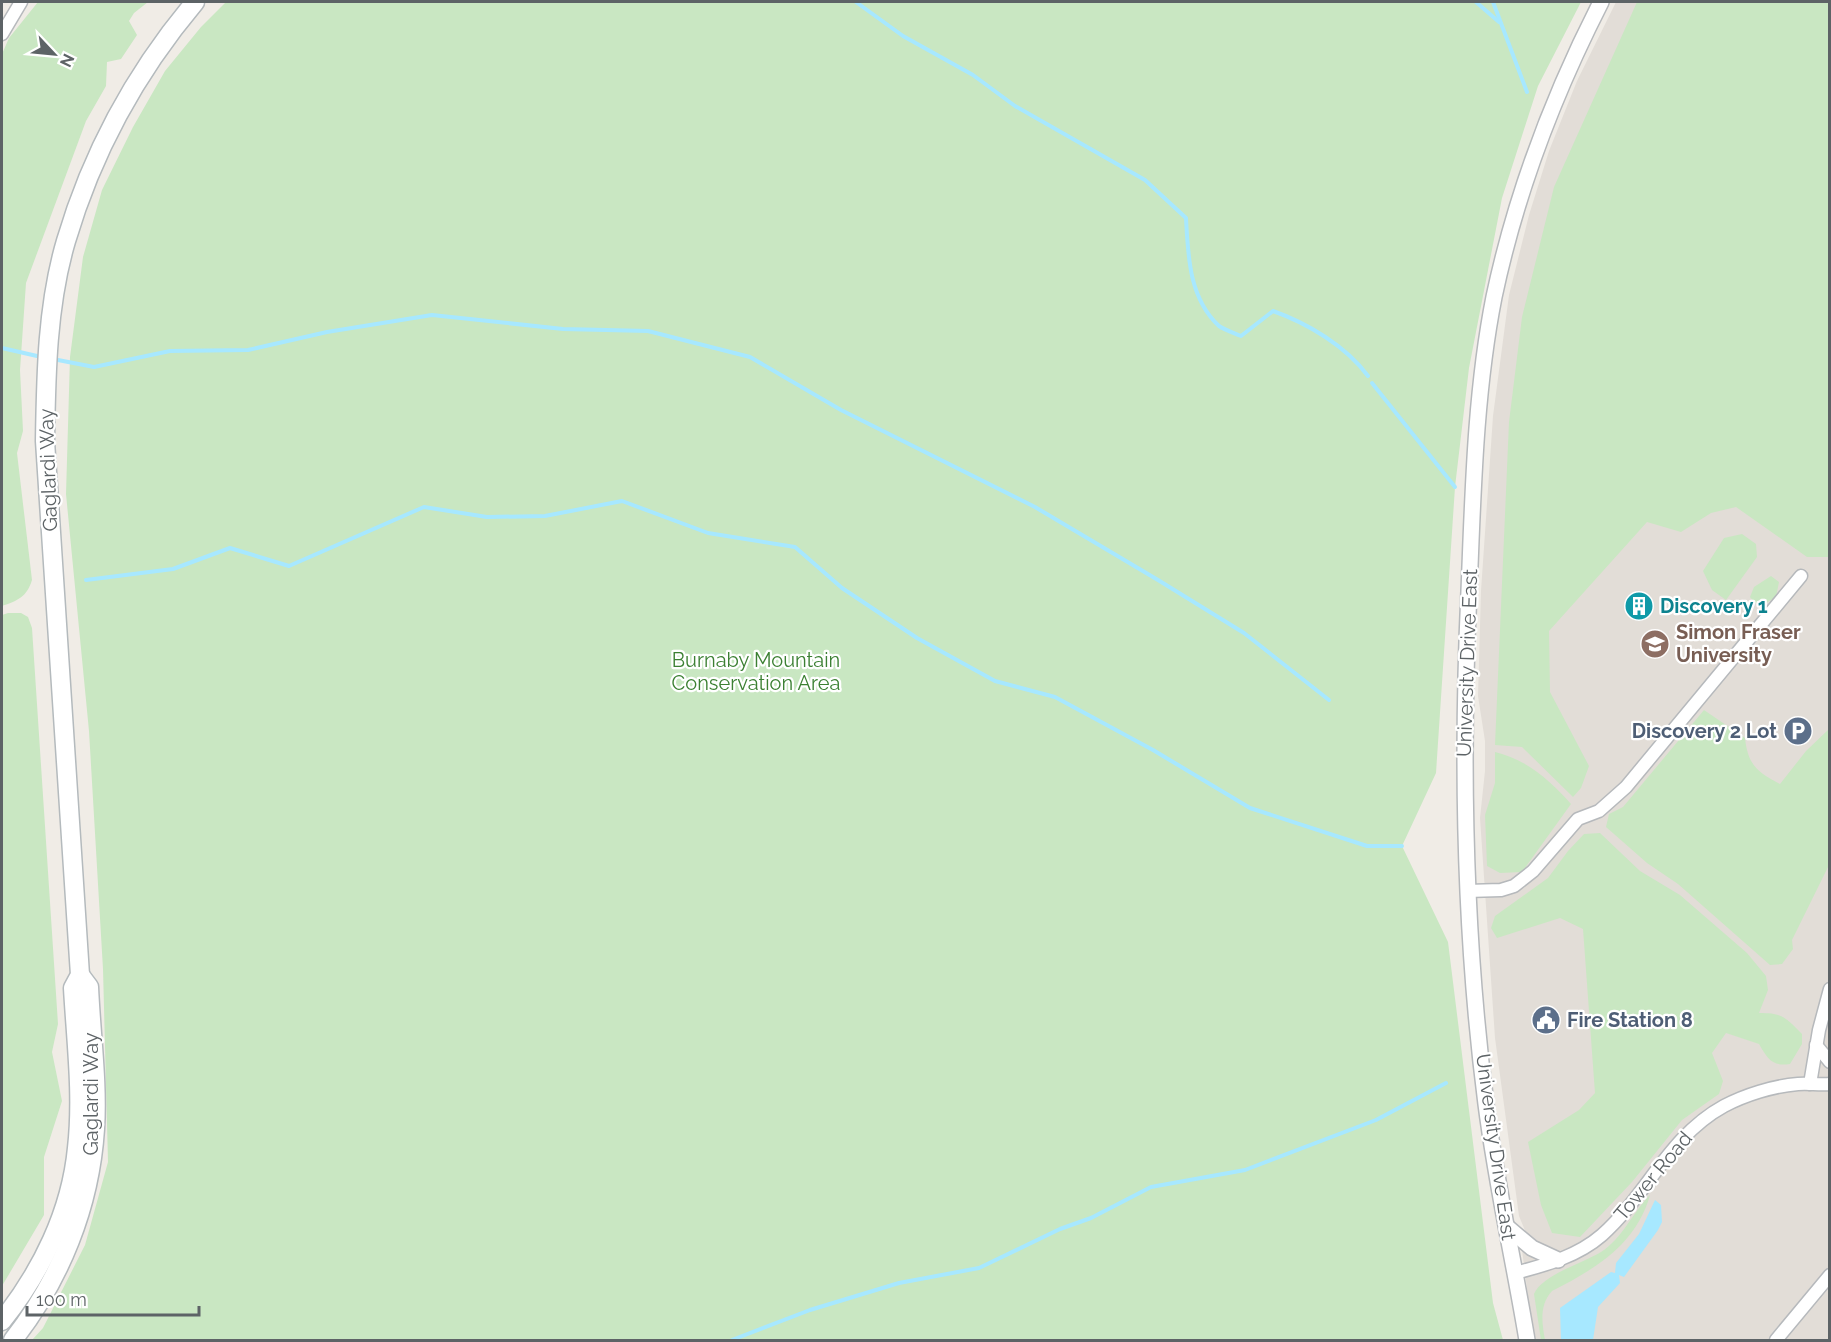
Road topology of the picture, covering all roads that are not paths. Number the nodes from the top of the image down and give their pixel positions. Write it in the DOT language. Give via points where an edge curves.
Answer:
graph roads {
  1 [pos="21,2"];
  2 [pos="195,2"];
  3 [pos="1601,2"];
  4 [pos="2,32"];
  5 [pos="1801,576"];
  6 [pos="1467,891"];
  7 [pos="80,975"];
  8 [pos="1830,989"];
  9 [pos="1816,1045"];
  10 [pos="1830,1062"];
  11 [pos="1810,1084"];
  12 [pos="1830,1084"];
  13 [pos="1507,1227"];
  14 [pos="1558,1260"];
  15 [pos="1515,1273"];
  16 [pos="1830,1275"];
  17 [pos="2,1322"];
  18 [pos="13,1341"];
  19 [pos="1527,1341"];
  20 [pos="1776,1341"];
  1 -- 4 [label="street"];
  2 -- 7 [label="main road, Gaglardi Way" via="147,66 112,123 84,186 65,243 52,309 45,381 45,441"];
  3 -- 6 [label="street, University Drive East" via="1566,71 1537,145 1519,199 1494,301 1480,406 1472,520 1463,726"];
  5 -- 6 [label="street" via="1626,787 1599,811 1578,819 1519,882 1502,890"];
  6 -- 13 [label="street, University Drive East" via="1485,1099"];
  7 -- 17 [label="main road, Gaglardi Way" via="73,988 79,1117 71,1182 56,1233"];
  7 -- 18 [label="main road, Gaglardi Way" via="88,987 95,1127 91,1169 60,1265"];
  8 -- 9 [label="street"];
  9 -- 10 [label="street"];
  9 -- 11 [label="street"];
  11 -- 12 [label="street, Tower Road"];
  11 -- 14 [label="street, Tower Road" via="1746,1096 1723,1106 1692,1128 1664,1157 1616,1222 1592,1242"];
  13 -- 14 [label="street" via="1532,1248"];
  13 -- 15 [label="street, University Drive East"];
  14 -- 15 [label="street, Tower Road"];
  15 -- 19 [label="street, University Drive East"];
  16 -- 20 [label="street"];
}
